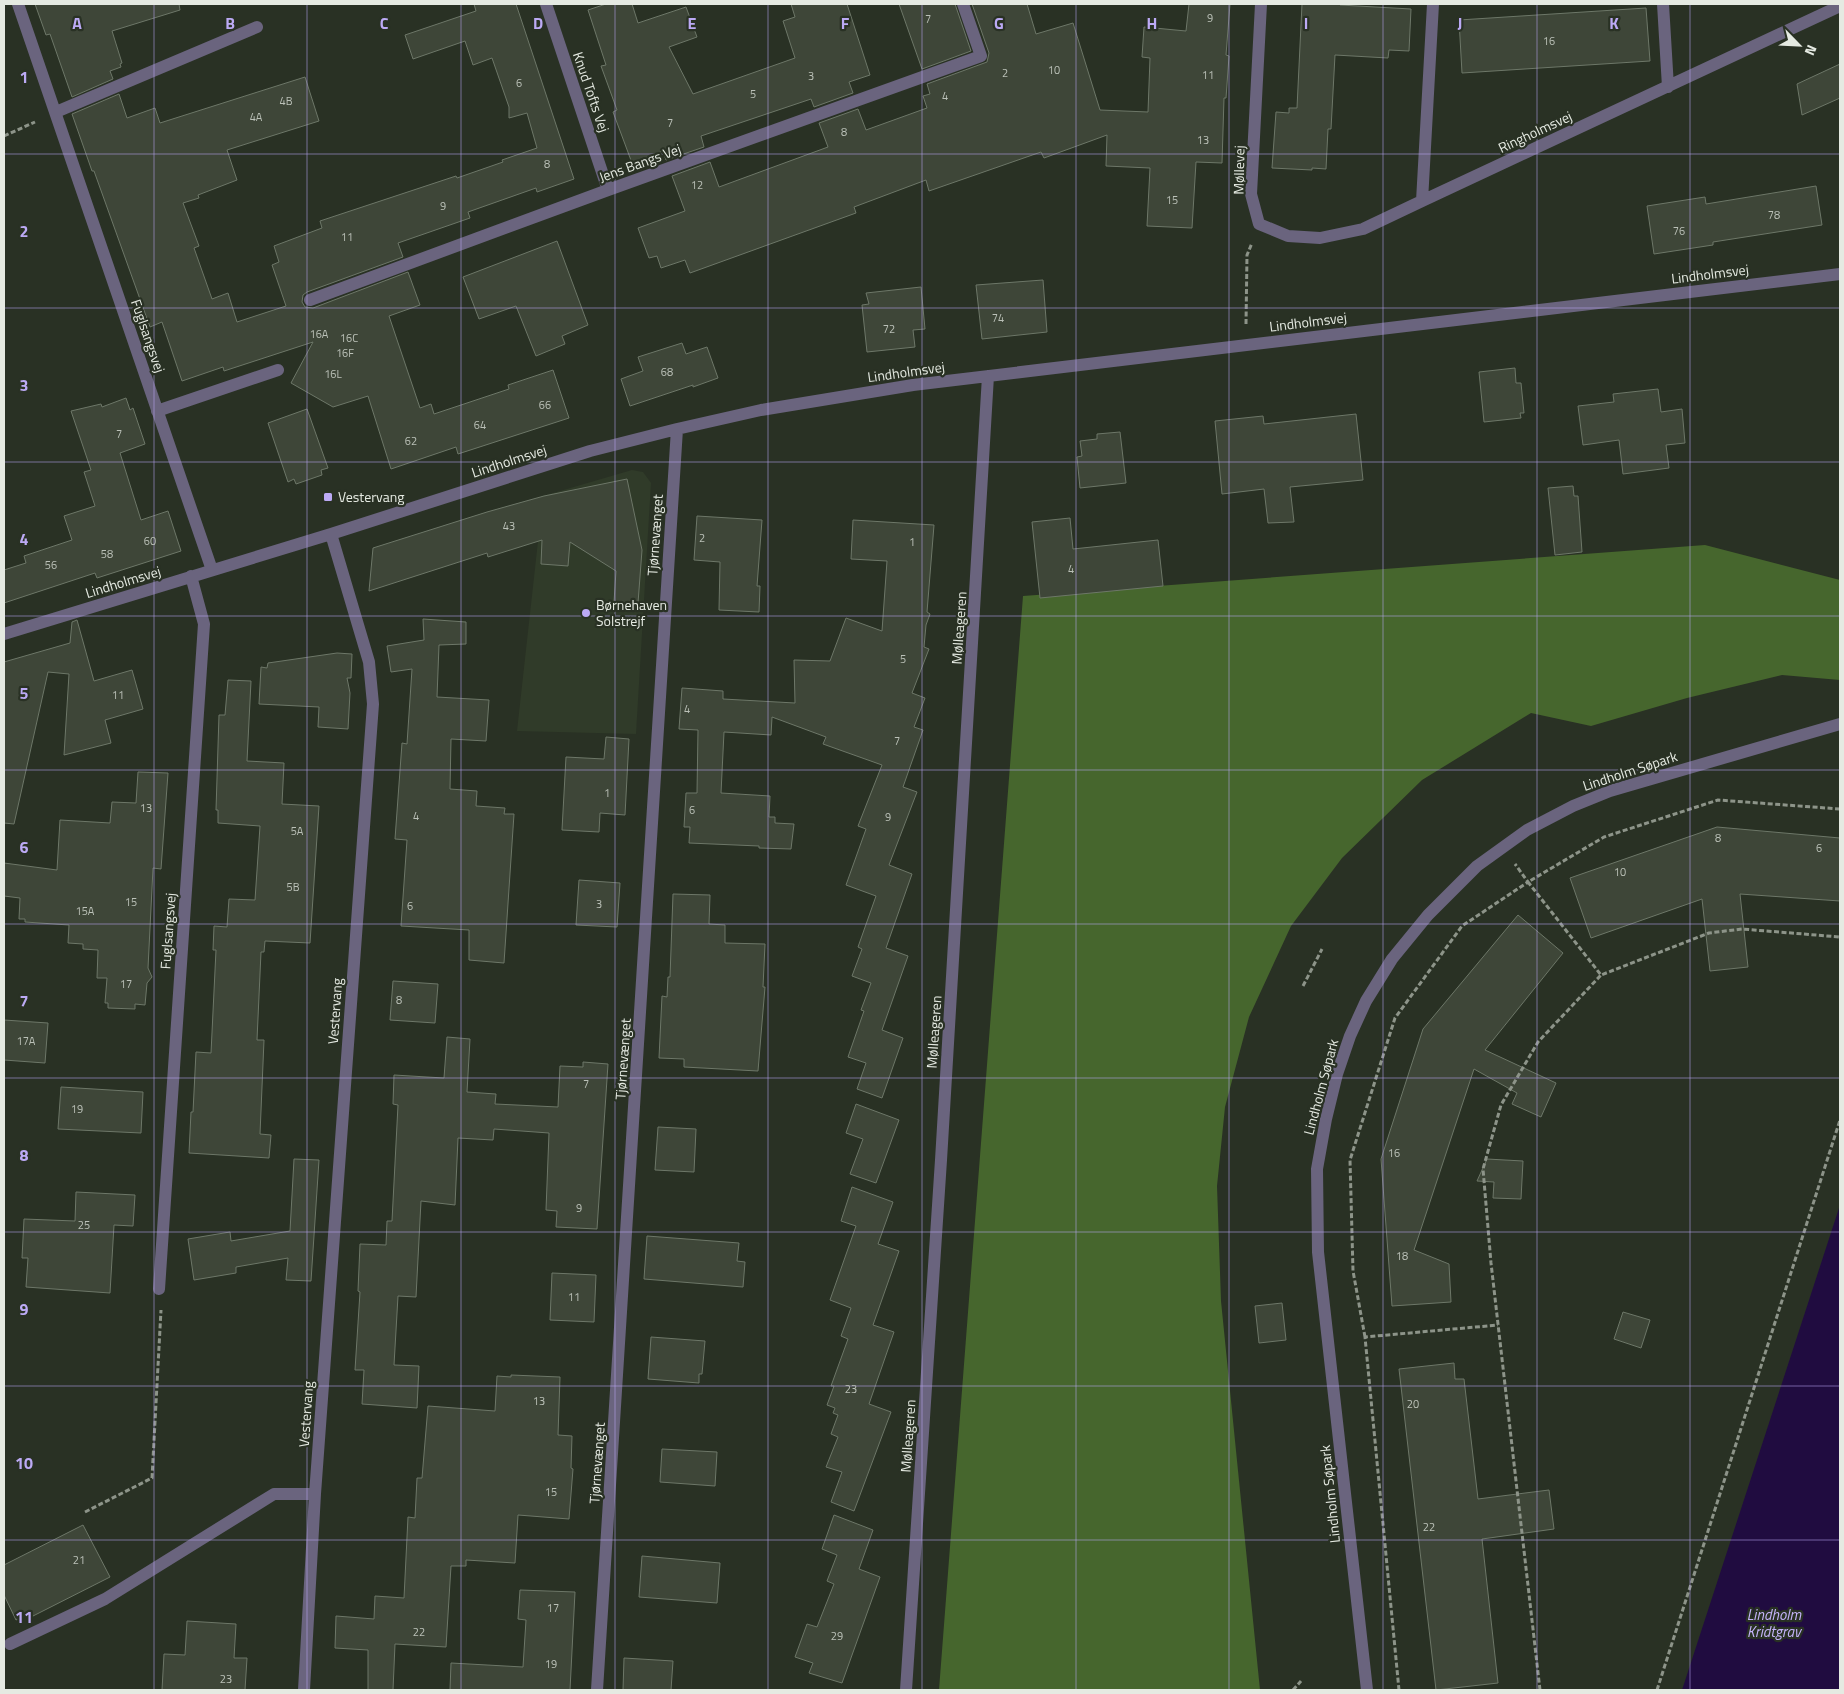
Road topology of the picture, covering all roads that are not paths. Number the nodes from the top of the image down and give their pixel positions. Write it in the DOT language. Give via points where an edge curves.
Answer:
graph roads {
  1 [pos="18,4"];
  2 [pos="546,4"];
  3 [pos="963,4"];
  4 [pos="1261,4"];
  5 [pos="1433,4"];
  6 [pos="1663,4"];
  7 [pos="1840,6"];
  8 [pos="257,27"];
  9 [pos="1668,86"];
  10 [pos="56,112"];
  11 [pos="608,190"];
  12 [pos="1422,201"];
  13 [pos="1840,274"];
  14 [pos="310,300"];
  15 [pos="278,370"];
  16 [pos="988,376"];
  17 [pos="158,411"];
  18 [pos="677,429"];
  19 [pos="331,534"];
  20 [pos="212,570"];
  21 [pos="191,576"];
  22 [pos="4,634"];
  23 [pos="1840,724"];
  24 [pos="159,1290"];
  25 [pos="315,1494"];
  26 [pos="10,1644"];
  27 [pos="304,1690"];
  28 [pos="597,1690"];
  29 [pos="906,1690"];
  30 [pos="1367,1690"];
  1 -- 10 [label="street, Fuglsangsvej"];
  2 -- 11 [label="street, Knud Tofts Vej"];
  3 -- 11 [label="street, Jens Bangs Vej" via="981,56"];
  4 -- 12 [label="street, Møllevej" via="1251,194 1259,224 1288,236 1320,238 1363,229"];
  5 -- 12 [label="street"];
  6 -- 9 [label="street"];
  7 -- 9 [label="street, Ringholmsvej"];
  8 -- 10 [label="street"];
  9 -- 12 [label="street, Ringholmsvej"];
  10 -- 17 [label="street, Fuglsangsvej"];
  11 -- 14 [label="street, Jens Bangs Vej"];
  13 -- 16 [label="street, Lindholmsvej"];
  15 -- 17 [label="street"];
  16 -- 18 [label="street, Lindholmsvej" via="770,408"];
  16 -- 29 [label="street, Mølleageren"];
  17 -- 20 [label="street, Fuglsangsvej"];
  18 -- 19 [label="street, Lindholmsvej" via="590,450"];
  18 -- 28 [label="street, Tjørnevænget"];
  19 -- 20 [label="street, Lindholmsvej"];
  19 -- 25 [label="street, Vestervang" via="369,662 373,704"];
  20 -- 21 [label="street, Lindholmsvej"];
  21 -- 22 [label="street, Lindholmsvej"];
  21 -- 24 [label="street, Fuglsangsvej" via="204,624"];
  23 -- 30 [label="street, Lindholm Søpark" via="1610,790 1527,830 1477,866 1428,916 1392,959 1366,1001 1337,1074 1317,1169 1318,1252"];
  25 -- 26 [label="street" via="274,1494 106,1599"];
  25 -- 27 [label="street, Vestervang"];
}
